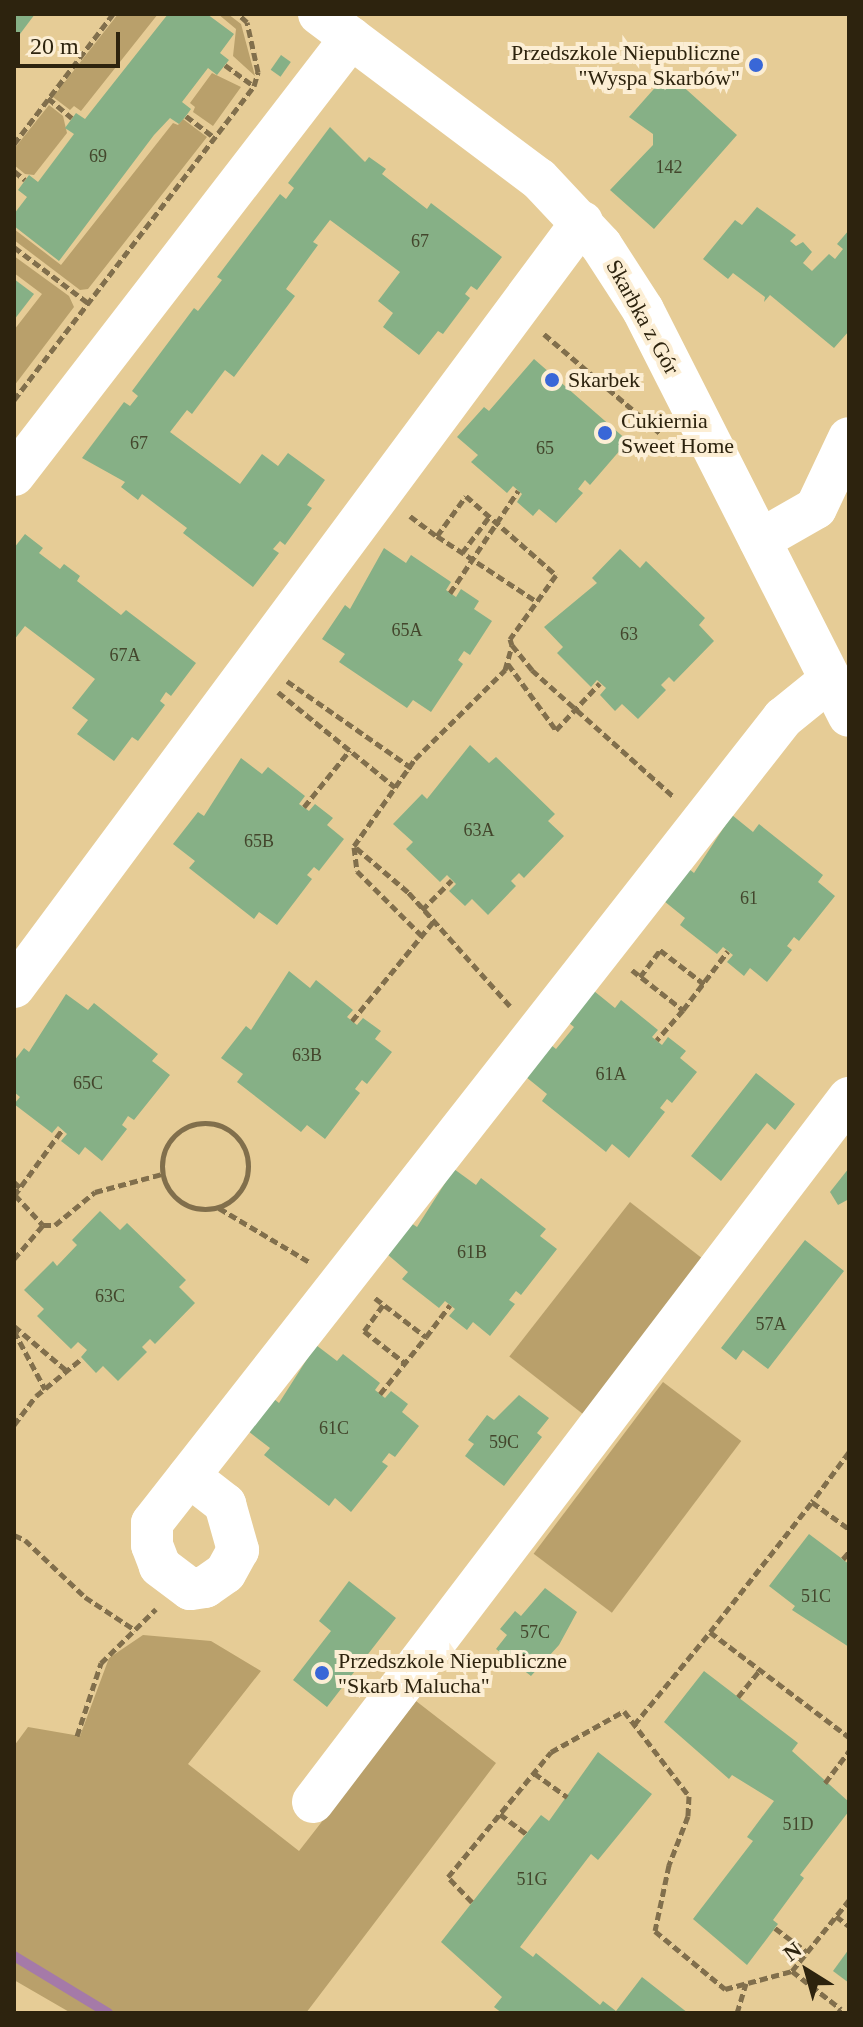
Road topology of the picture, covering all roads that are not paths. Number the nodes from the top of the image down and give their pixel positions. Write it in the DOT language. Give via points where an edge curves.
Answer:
graph roads {
  1 [pos="335,26"];
  2 [pos="582,222"];
  3 [pos="849,438"];
  4 [pos="14,475"];
  5 [pos="760,540"];
  6 [pos="830,680"];
  7 [pos="849,716"];
  8 [pos="14,987"];
  9 [pos="849,1098"];
  10 [pos="189,1476"];
  11 [pos="313,1802"];
  1 -- 2 [label="street, Skarbka z Gór" via="539,179"];
  1 -- 4 [label="street"];
  2 -- 5 [label="street, Skarbka z Gór" via="643,310"];
  2 -- 8 [label="street"];
  3 -- 5 [label="street" via="816,508"];
  5 -- 6 [label="street, Skarbka z Gór"];
  6 -- 7 [label="street, Skarbka z Gór"];
  6 -- 10 [label="street" via="783,718"];
  9 -- 11 [label="street"];
}
